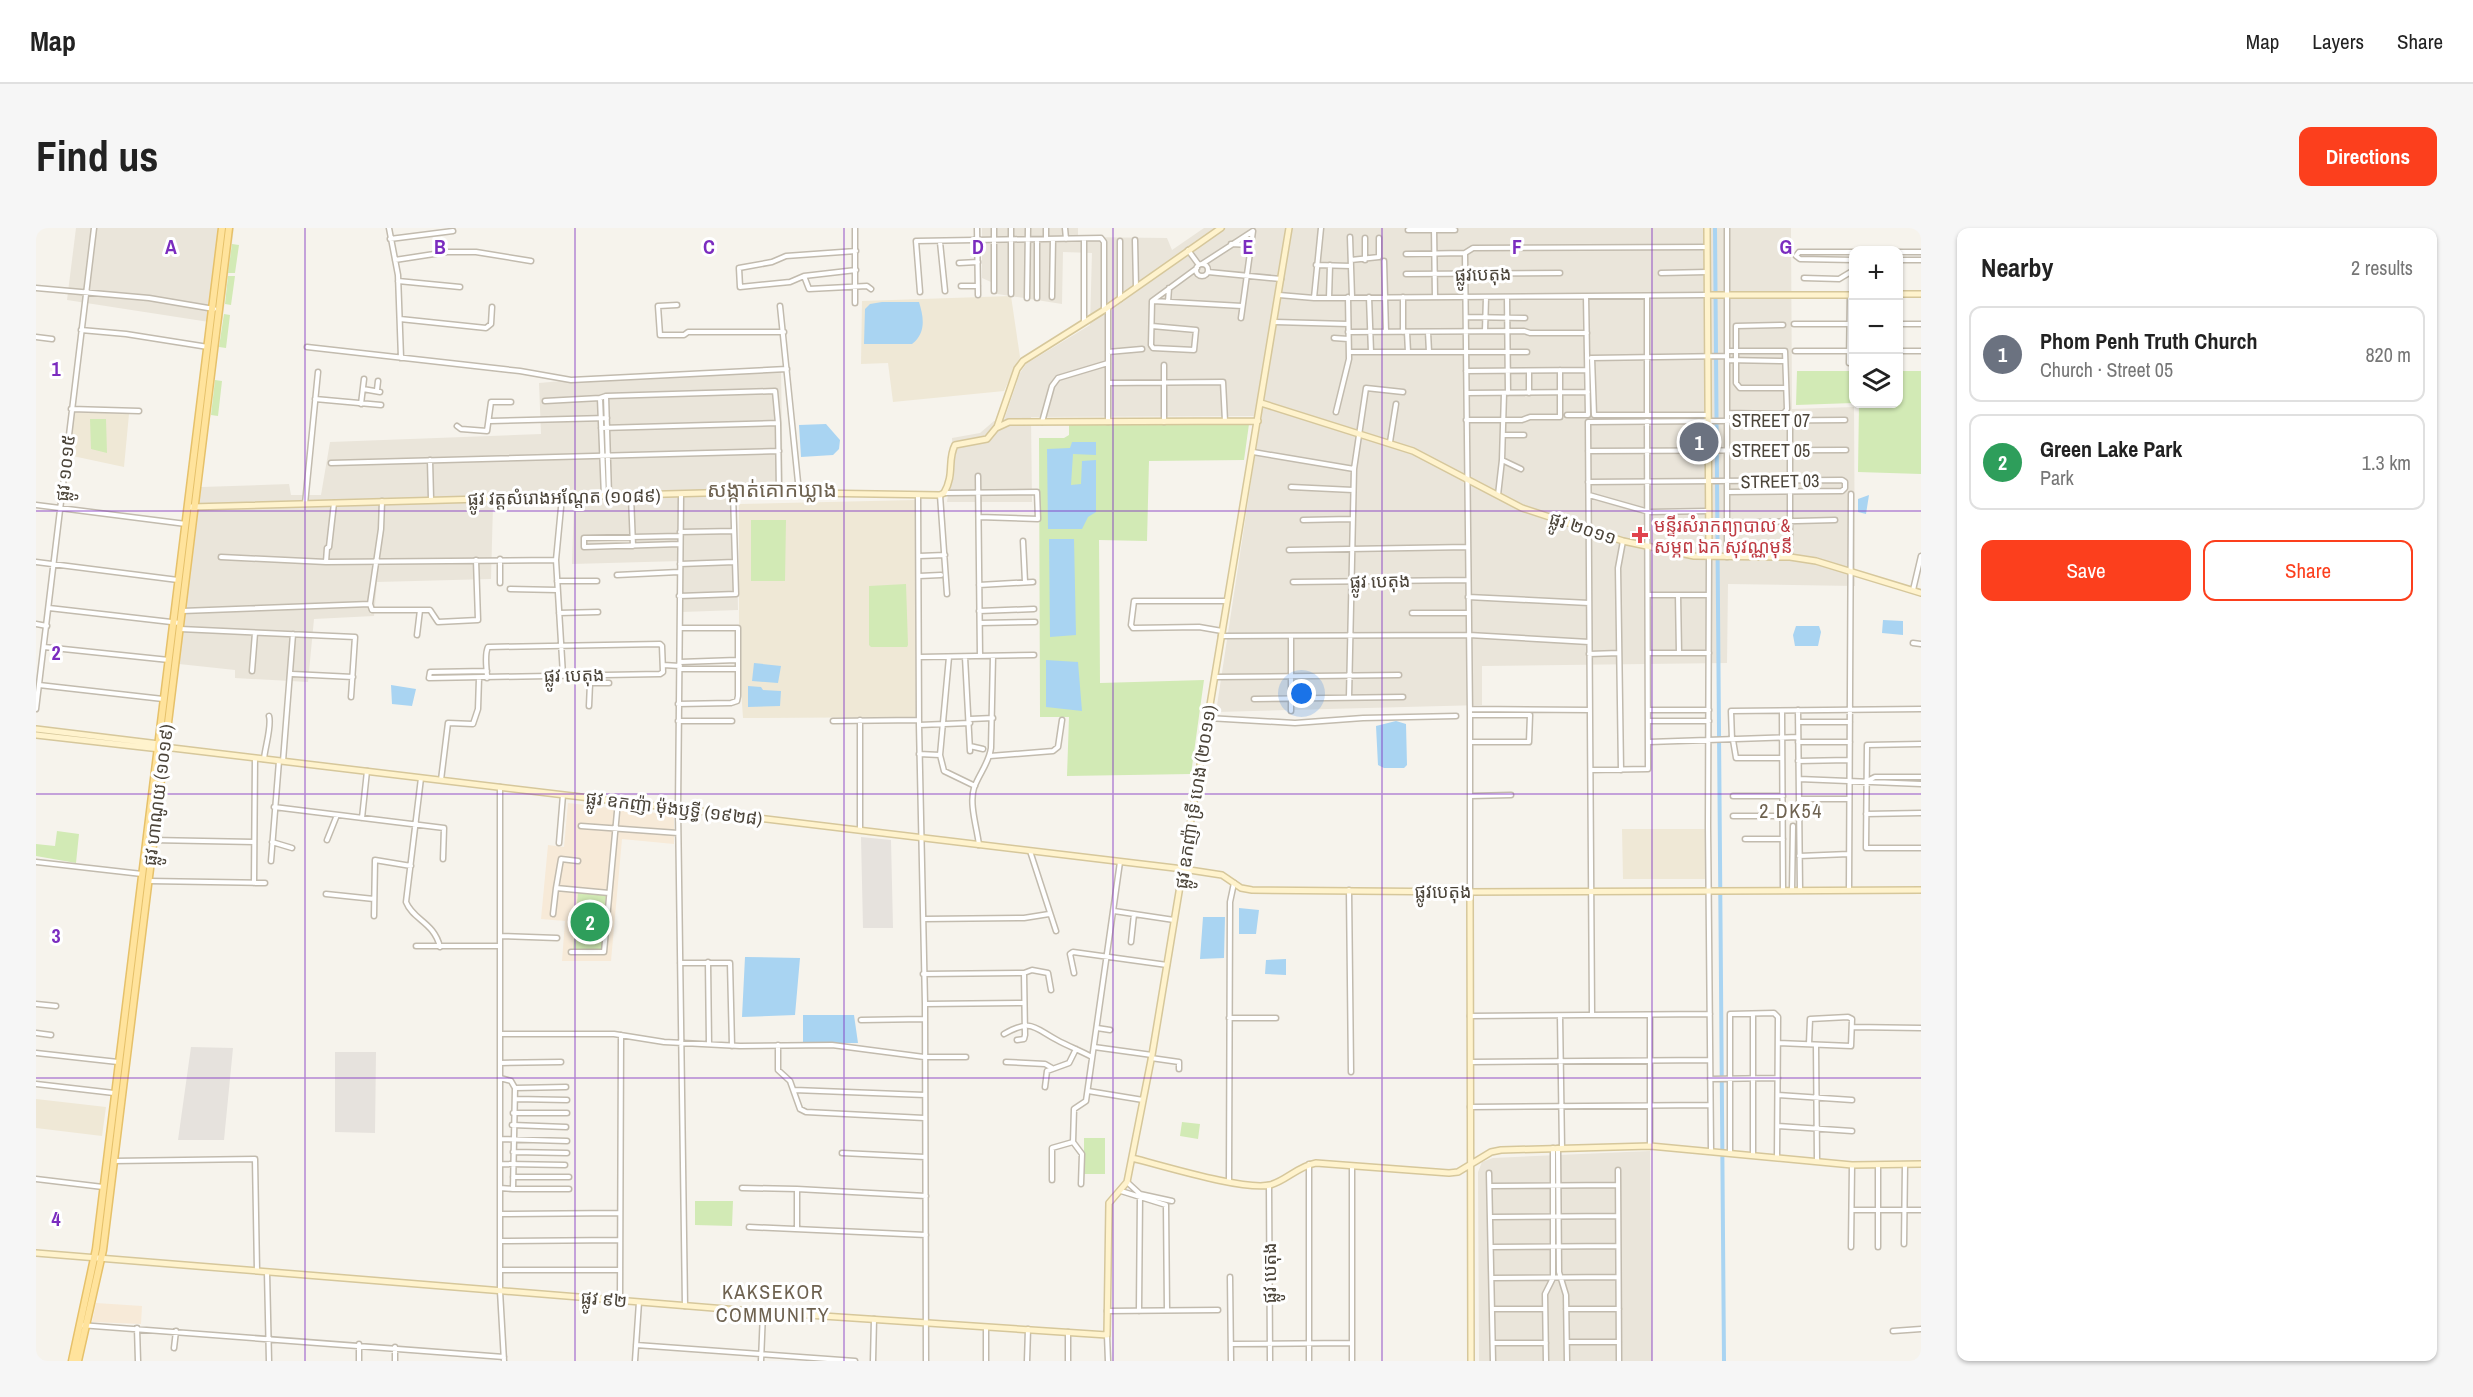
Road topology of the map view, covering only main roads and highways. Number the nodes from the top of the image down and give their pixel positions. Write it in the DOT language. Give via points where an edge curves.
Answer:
graph roads {
  1 [pos="222,228"];
  2 [pos="229,228"];
  3 [pos="1221,228"];
  4 [pos="1289,228"];
  5 [pos="1707,228"];
  6 [pos="1212,231"];
  7 [pos="1903,294"];
  8 [pos="1921,294"];
  9 [pos="1709,295"];
  10 [pos="1849,295"];
  11 [pos="216,309"];
  12 [pos="1261,403"];
  13 [pos="1258,422"];
  14 [pos="996,428"];
  15 [pos="191,507"];
  16 [pos="1711,557"];
  17 [pos="1921,593"];
  18 [pos="178,625"];
  19 [pos="36,729"];
  20 [pos="36,735"];
  21 [pos="160,747"];
  22 [pos="150,840"];
  23 [pos="1183,869"];
  24 [pos="1921,890"];
  25 [pos="1470,892"];
  26 [pos="1132,1158"];
  27 [pos="110,1160"];
  28 [pos="1471,1164"];
  29 [pos="1921,1164"];
  30 [pos="36,1253"];
  31 [pos="98,1259"];
  32 [pos="83,1325"];
  33 [pos="1107,1335"];
  34 [pos="72,1361"];
  35 [pos="78,1361"];
  36 [pos="1471,1361"];
  1 -- 11 [label="main road, ផ្លូវ ហាណូយ (១០១៩)"];
  2 -- 11 [label="main road, ផ្លូវ ហាណូយ (១០១៩)"];
  3 -- 6 [label="main road"];
  4 -- 12 [label="main road, ផ្លូវ ឧកញ៉ា ទ្រី ហេង (២០១១)"];
  5 -- 9 [label="main road"];
  6 -- 14 [label="main road" via="1106,309 1023,361"];
  7 -- 8 [label="main road"];
  9 -- 10 [label="main road"];
  9 -- 16 [label="main road"];
  11 -- 15 [label="main road, ផ្លូវ ហាណូយ (១០១៩)"];
  11 -- 15 [label="main road, ផ្លូវ ហាណូយ (១០១៩)" via="208,347"];
  12 -- 13 [label="main road, ផ្លូវ ឧកញ៉ា ទ្រី ហេង (២០១១)"];
  12 -- 16 [label="main road, ផ្លូវ ២០១១" via="1390,442 1428,457 1522,508 1588,531 1648,548"];
  13 -- 14 [label="main road" via="1009,422"];
  13 -- 23 [label="main road, ផ្លូវ ឧកញ៉ា ទ្រី ហេង (២០១១)"];
  14 -- 15 [label="main road, ផ្លូវ វត្តសំរោងអណ្ដែត (១០៨៩)" via="987,439 954,447 952,473 942,494 733,492"];
  15 -- 18 [label="main road, ផ្លូវ ហាណូយ (១០១៩)"];
  15 -- 18 [label="main road, ផ្លូវ ហាណូយ (១០១៩)" via="179,580"];
  16 -- 17 [label="main road, ផ្លូវ ២០១១" via="1790,557"];
  18 -- 21 [label="main road, ផ្លូវ ហាណូយ (១០១៩)"];
  18 -- 21 [label="main road, ផ្លូវ ហាណូយ (១០១៩)" via="169,660"];
  19 -- 21 [label="main road, ផ្លូវ ឧកញ៉ា ម៉ុងឫទ្ធី (១៩២៨)"];
  20 -- 21 [label="main road, ផ្លូវ ឧកញ៉ា ម៉ុងឫទ្ធី (១៩២៨)"];
  21 -- 22 [label="main road, ផ្លូវ ហាណូយ (១០១៩)"];
  21 -- 23 [label="main road, ផ្លូវ ឧកញ៉ា ម៉ុងឫទ្ធី (១៩២៨)"];
  22 -- 27 [label="main road, ផ្លូវ ហាណូយ (១០១៩)" via="148,881"];
  22 -- 27 [label="main road, ផ្លូវ ហាណូយ (១០១៩)" via="114,1093"];
  23 -- 25 [label="main road, ផ្លូវបេតុង" via="1222,874 1241,888 1252,890"];
  23 -- 26 [label="main road, ផ្លូវ ឧកញ៉ា ទ្រី ហេង (២០១១)"];
  24 -- 25 [label="main road, ផ្លូវបេតុង"];
  25 -- 28 [label="main road"];
  26 -- 28 [label="main road" via="1229,1182 1269,1185 1309,1164 1449,1173"];
  26 -- 33 [label="main road, ផ្លូវ ឧកញ៉ា ទ្រី ហេង (២០១១)" via="1127,1182 1108,1203"];
  27 -- 31 [label="main road, ផ្លូវ ហាណូយ (១០១៩)"];
  27 -- 31 [label="main road, ផ្លូវ ហាណូយ (១០១៩)" via="103,1187"];
  28 -- 29 [label="main road" via="1491,1152 1650,1146 1852,1165"];
  28 -- 36 [label="main road"];
  30 -- 31 [label="main road, ផ្លូវ ៩២"];
  31 -- 32 [label="main road, ផ្លូវ ហាណូយ (១០១៩)"];
  31 -- 33 [label="main road, ផ្លូវ ៩២"];
  32 -- 34 [label="main road, ផ្លូវ ហាណូយ (១០១៩)"];
  32 -- 35 [label="main road, ផ្លូវ ហាណូយ (១០១៩)"];
}
